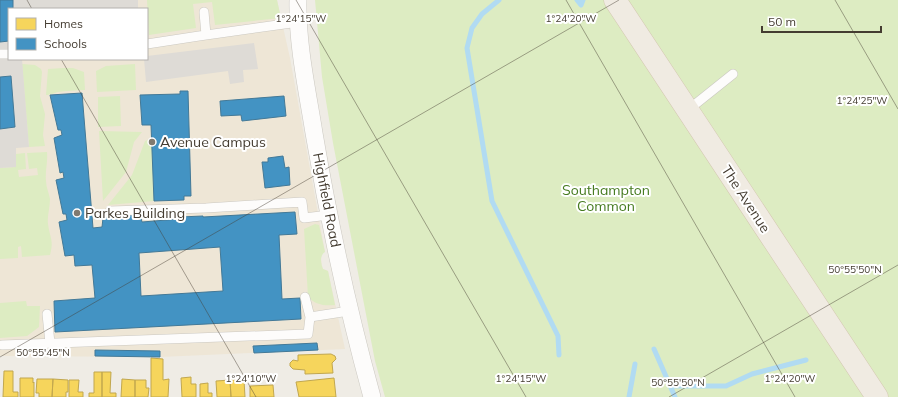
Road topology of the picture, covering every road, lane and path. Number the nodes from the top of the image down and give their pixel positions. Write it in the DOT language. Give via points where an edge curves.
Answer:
graph roads {
  1 [pos="298,0"];
  2 [pos="615,0"];
  3 [pos="204,12"];
  4 [pos="299,22"];
  5 [pos="206,35"];
  6 [pos="148,44"];
  7 [pos="733,74"];
  8 [pos="688,110"];
  9 [pos="110,211"];
  10 [pos="329,215"];
  11 [pos="305,297"];
  12 [pos="349,311"];
  13 [pos="47,314"];
  14 [pos="310,318"];
  15 [pos="50,343"];
  16 [pos="2,345"];
  17 [pos="372,397"];
  18 [pos="877,397"];
  1 -- 4 [label="street, Highfield Road"];
  2 -- 8 [label="main road, The Avenue"];
  3 -- 5 [label="lane"];
  4 -- 5 [label="lane"];
  4 -- 10 [label="street, Highfield Road" via="303,70"];
  5 -- 6 [label="lane"];
  7 -- 8 [label="lane"];
  8 -- 18 [label="main road, The Avenue"];
  9 -- 10 [label="lane" via="302,202 304,218"];
  10 -- 12 [label="street, Highfield Road"];
  11 -- 14 [label="lane"];
  12 -- 14 [label="lane"];
  12 -- 17 [label="street, Highfield Road"];
  13 -- 15 [label="lane"];
  14 -- 15 [label="lane" via="308,334"];
  15 -- 16 [label="lane"];
}
